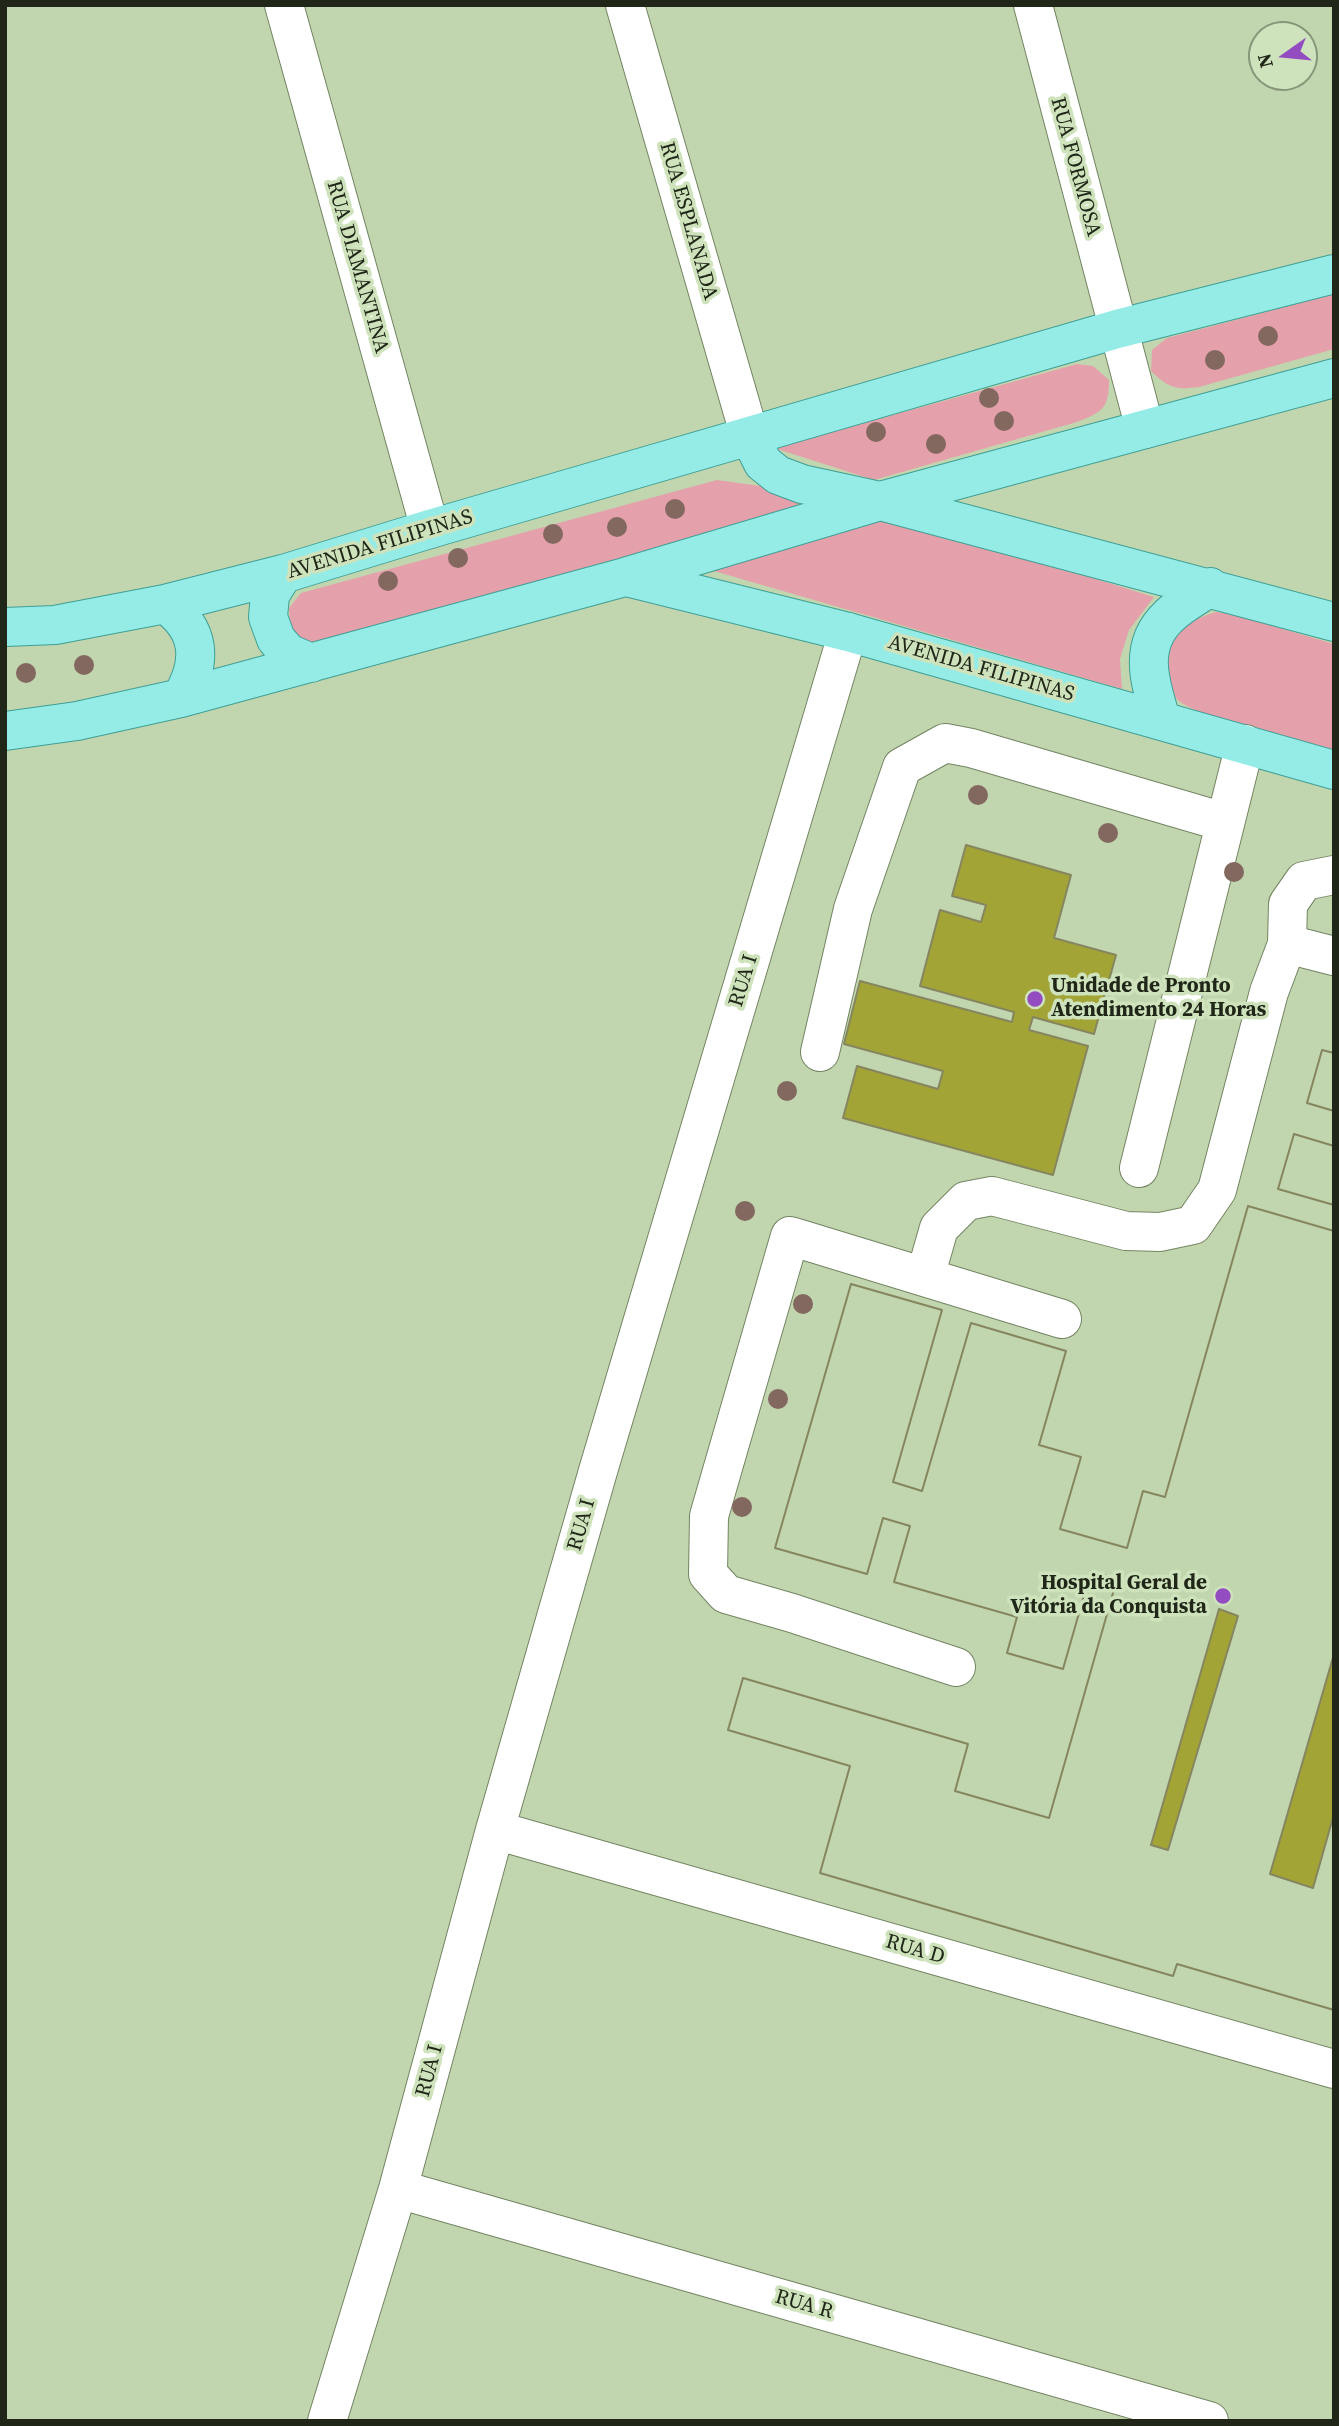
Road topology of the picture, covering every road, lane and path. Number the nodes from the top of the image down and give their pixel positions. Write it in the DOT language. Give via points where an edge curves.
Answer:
graph roads {
  1 [pos="284,5"];
  2 [pos="625,5"];
  3 [pos="1033,5"];
  4 [pos="1334,274"];
  5 [pos="1117,330"];
  6 [pos="1334,378"];
  7 [pos="1145,429"];
  8 [pos="750,437"];
  9 [pos="880,500"];
  10 [pos="430,529"];
  11 [pos="284,574"];
  12 [pos="625,577"];
  13 [pos="1210,587"];
  14 [pos="165,604"];
  15 [pos="1334,622"];
  16 [pos="5,627"];
  17 [pos="848,632"];
  18 [pos="311,663"];
  19 [pos="181,698"];
  20 [pos="1161,719"];
  21 [pos="5,731"];
  22 [pos="1245,744"];
  23 [pos="1334,770"];
  24 [pos="1224,822"];
  25 [pos="1334,875"];
  26 [pos="1287,944"];
  27 [pos="1334,956"];
  28 [pos="820,1052"];
  29 [pos="1139,1168"];
  30 [pos="925,1278"];
  31 [pos="1062,1319"];
  32 [pos="956,1667"];
  33 [pos="495,1830"];
  34 [pos="1334,2069"];
  35 [pos="398,2189"];
  36 [pos="327,2421"];
  37 [pos="1209,2421"];
  1 -- 10 [label="street, RUA DIAMANTINA"];
  2 -- 8 [label="street, RUA ESPLANADA"];
  3 -- 5 [label="street, RUA FORMOSA"];
  4 -- 5 [label="main road, AVENIDA FILIPINAS"];
  5 -- 7 [label="street, RUA FORMOSA"];
  5 -- 8 [label="main road, AVENIDA FILIPINAS"];
  6 -- 7 [label="main road, AVENIDA FILIPINAS"];
  7 -- 9 [label="main road, AVENIDA FILIPINAS"];
  8 -- 9 [label="main road, AVENIDA FILIPINAS" via="763,463 778,475"];
  8 -- 10 [label="main road, AVENIDA FILIPINAS"];
  9 -- 12 [label="main road, AVENIDA FILIPINAS"];
  9 -- 13 [label="main road, AVENIDA FILIPINAS"];
  10 -- 11 [label="main road, AVENIDA FILIPINAS"];
  11 -- 14 [label="main road, AVENIDA FILIPINAS"];
  11 -- 18 [label="main road" via="270,595 268,617 276,639 288,653"];
  12 -- 17 [label="main road, AVENIDA FILIPINAS"];
  12 -- 18 [label="main road, AVENIDA FILIPINAS"];
  13 -- 15 [label="main road, AVENIDA FILIPINAS"];
  13 -- 20 [label="main road" via="1169,616 1151,640 1149,676"];
  14 -- 16 [label="main road, AVENIDA FILIPINAS" via="55,625"];
  14 -- 19 [label="main road" via="181,615 196,650 191,681"];
  17 -- 20 [label="main road, AVENIDA FILIPINAS"];
  17 -- 33 [label="street, RUA I"];
  18 -- 19 [label="main road, AVENIDA FILIPINAS"];
  19 -- 21 [label="main road, AVENIDA FILIPINAS"];
  20 -- 22 [label="main road, AVENIDA FILIPINAS"];
  22 -- 23 [label="main road, AVENIDA FILIPINAS"];
  22 -- 24 [label="street"];
  24 -- 28 [label="street" via="945,743 902,767 852,909"];
  24 -- 29 [label="street"];
  25 -- 26 [label="street" via="1304,881 1288,904"];
  26 -- 27 [label="street"];
  26 -- 30 [label="street" via="1269,992 1217,1190 1193,1225 1160,1232 1126,1231 992,1196 967,1200 939,1228"];
  30 -- 31 [label="street"];
  30 -- 32 [label="street" via="790,1236 709,1516 708,1574 726,1594"];
  33 -- 34 [label="street, RUA D"];
  33 -- 35 [label="street, RUA I"];
  35 -- 36 [label="street, RUA I"];
  35 -- 37 [label="street, RUA R"];
}
